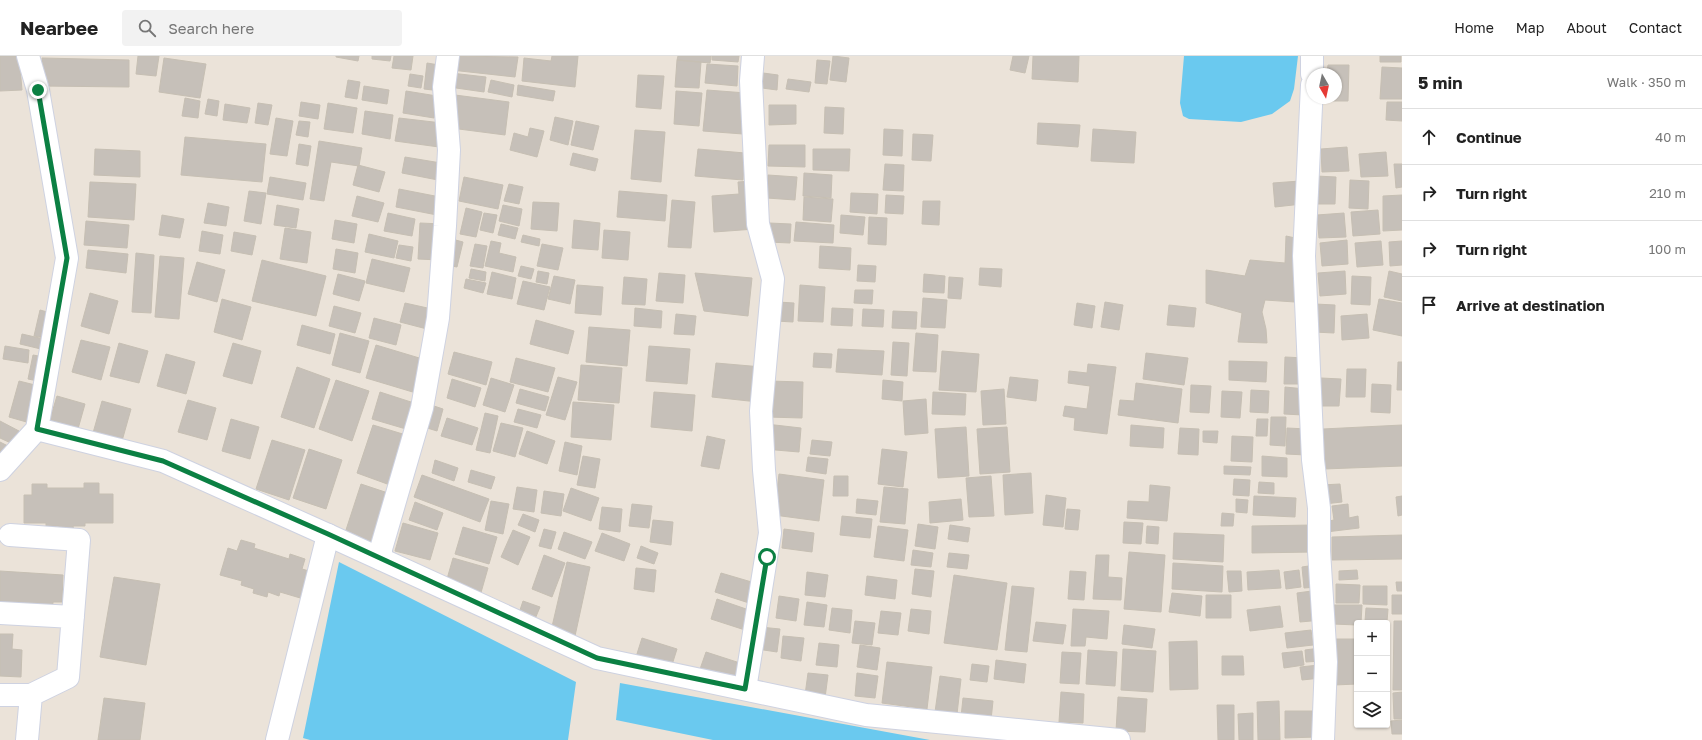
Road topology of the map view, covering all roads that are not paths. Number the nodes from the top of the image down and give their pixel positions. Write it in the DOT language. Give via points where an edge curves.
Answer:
graph roads {
  1 [pos="28,56"];
  2 [pos="448,56"];
  3 [pos="753,56"];
  4 [pos="1312,56"];
  5 [pos="1312,68"];
  6 [pos="1311,104"];
  7 [pos="37,429"];
  8 [pos="0,470"];
  9 [pos="328,534"];
  10 [pos="10,535"];
  11 [pos="382,559"];
  12 [pos="0,613"];
  13 [pos="73,617"];
  14 [pos="745,689"];
  15 [pos="31,695"];
  16 [pos="0,696"];
  17 [pos="27,740"];
  18 [pos="277,740"];
  19 [pos="1119,740"];
  20 [pos="1323,740"];
  1 -- 7 [label="street" via="38,90 67,258"];
  2 -- 11 [label="street" via="444,86 449,150 438,318 422,408 381,549"];
  3 -- 14 [label="street" via="751,81 758,224 773,279 761,411 770,533"];
  4 -- 5 [label="street"];
  6 -- 20 [label="street" via="1304,256 1313,460 1319,508 1326,662"];
  7 -- 8 [label="street"];
  7 -- 9 [label="street" via="163,461"];
  9 -- 11 [label="street"];
  9 -- 18 [label="street"];
  10 -- 13 [label="street" via="79,540"];
  11 -- 14 [label="street" via="597,658"];
  12 -- 13 [label="street"];
  13 -- 15 [label="street" via="68,677"];
  14 -- 19 [label="street" via="866,715"];
  15 -- 16 [label="street"];
  15 -- 17 [label="street"];
}
